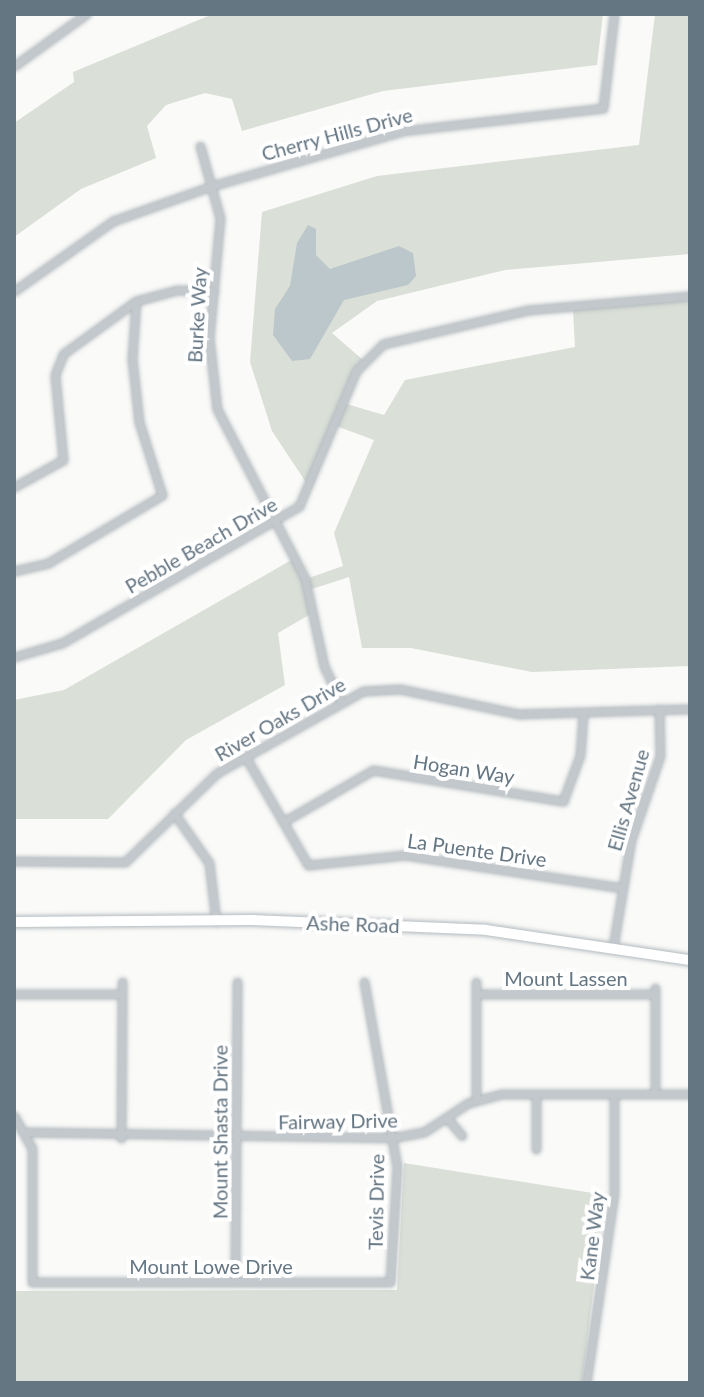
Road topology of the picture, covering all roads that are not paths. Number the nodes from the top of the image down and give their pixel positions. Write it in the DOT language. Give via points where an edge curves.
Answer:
graph roads {
  1 [pos="86,14"];
  2 [pos="614,14"];
  3 [pos="14,54"];
  4 [pos="17,64"];
  5 [pos="200,146"];
  6 [pos="212,186"];
  7 [pos="14,291"];
  8 [pos="214,291"];
  9 [pos="690,296"];
  10 [pos="136,301"];
  11 [pos="14,487"];
  12 [pos="275,522"];
  13 [pos="14,571"];
  14 [pos="14,657"];
  15 [pos="340,700"];
  16 [pos="659,709"];
  17 [pos="690,709"];
  18 [pos="583,714"];
  19 [pos="245,756"];
  20 [pos="174,813"];
  21 [pos="283,822"];
  22 [pos="14,861"];
  23 [pos="623,888"];
  24 [pos="14,922"];
  25 [pos="216,922"];
  26 [pos="613,947"];
  27 [pos="690,960"];
  28 [pos="122,982"];
  29 [pos="237,982"];
  30 [pos="364,982"];
  31 [pos="476,982"];
  32 [pos="14,994"];
  33 [pos="122,994"];
  34 [pos="476,994"];
  35 [pos="536,1094"];
  36 [pos="614,1094"];
  37 [pos="655,1094"];
  38 [pos="690,1094"];
  39 [pos="476,1100"];
  40 [pos="14,1116"];
  41 [pos="447,1118"];
  42 [pos="26,1131"];
  43 [pos="462,1136"];
  44 [pos="121,1138"];
  45 [pos="236,1138"];
  46 [pos="392,1138"];
  47 [pos="536,1149"];
  48 [pos="235,1282"];
  49 [pos="390,1282"];
  50 [pos="586,1382"];
  1 -- 4 [label="street"];
  2 -- 6 [label="street, Cherry Hills Drive" via="603,108 402,131"];
  3 -- 4 [label="street"];
  5 -- 6 [label="street, Burke Way"];
  6 -- 7 [label="street, Cherry Hills Drive" via="113,221"];
  6 -- 8 [label="street, Burke Way" via="220,229"];
  8 -- 10 [label="street" via="177,290"];
  8 -- 12 [label="street, Burke Way" via="209,356 217,409"];
  9 -- 12 [label="street, Pebble Beach Drive" via="528,310 383,344 356,371 305,499"];
  10 -- 11 [label="street" via="56,363 63,460"];
  10 -- 13 [label="street" via="132,359 139,422 162,495 48,563"];
  12 -- 14 [label="street, Pebble Beach Drive" via="55,646"];
  12 -- 15 [label="street, Burke Way" via="305,579 324,666"];
  15 -- 18 [label="street, River Oaks Drive" via="389,688 494,711"];
  15 -- 19 [label="street, River Oaks Drive"];
  16 -- 17 [label="street, River Oaks Drive"];
  16 -- 18 [label="street, River Oaks Drive"];
  16 -- 23 [label="street, Ellis Avenue" via="660,756"];
  18 -- 21 [label="street, Hogan Way" via="580,755 563,801 373,770"];
  19 -- 20 [label="street, River Oaks Drive"];
  19 -- 21 [label="street, La Puente Drive"];
  20 -- 22 [label="street, River Oaks Drive" via="125,862"];
  20 -- 25 [label="street" via="209,863"];
  21 -- 23 [label="street, La Puente Drive" via="308,865 405,855"];
  23 -- 26 [label="street, Ellis Avenue"];
  24 -- 25 [label="street, Ashe Road"];
  25 -- 26 [label="street, Ashe Road" via="486,930"];
  26 -- 27 [label="street, Ashe Road"];
  28 -- 33 [label="street"];
  29 -- 45 [label="street, Mount Shasta Drive"];
  30 -- 46 [label="street, Tevis Drive"];
  31 -- 34 [label="street"];
  32 -- 33 [label="street"];
  33 -- 44 [label="street"];
  34 -- 37 [label="street, Mount Lassen" via="655,991"];
  34 -- 39 [label="street"];
  35 -- 36 [label="street, Fairway Drive"];
  35 -- 39 [label="street, Fairway Drive"];
  35 -- 47 [label="street"];
  36 -- 37 [label="street, Fairway Drive"];
  36 -- 50 [label="street, Kane Way" via="614,1194"];
  37 -- 38 [label="street, Fairway Drive"];
  39 -- 41 [label="street, Fairway Drive"];
  40 -- 42 [label="street"];
  41 -- 43 [label="street"];
  41 -- 46 [label="street, Fairway Drive"];
  42 -- 44 [label="street, Fairway Drive" via="37,1138"];
  42 -- 48 [label="street, Mount Lowe Drive" via="33,1158 32,1282"];
  44 -- 45 [label="street, Fairway Drive"];
  45 -- 46 [label="street, Fairway Drive"];
  45 -- 48 [label="street, Mount Shasta Drive"];
  46 -- 49 [label="street, Tevis Drive"];
  48 -- 49 [label="street, Mount Lowe Drive"];
}
